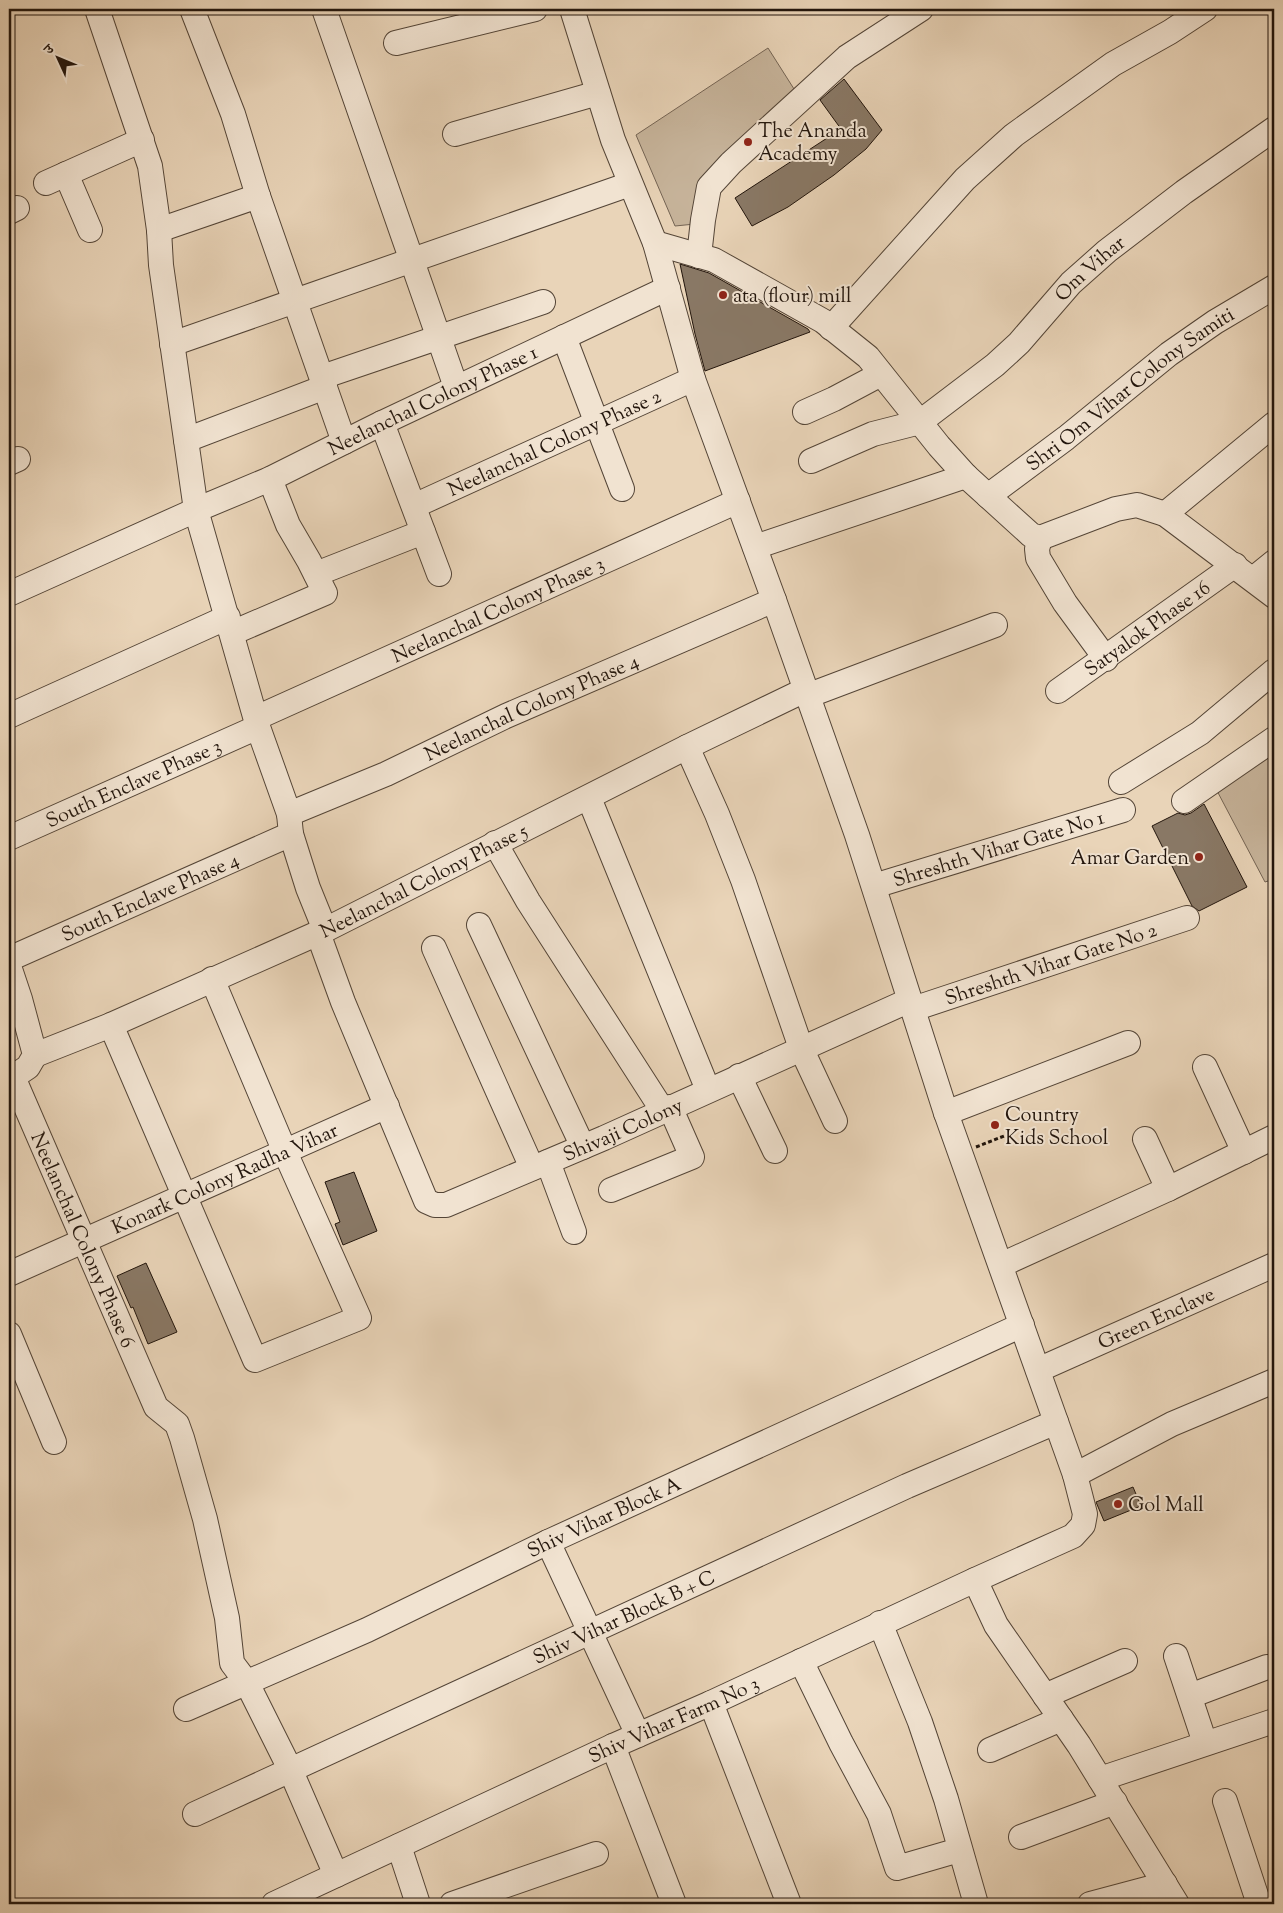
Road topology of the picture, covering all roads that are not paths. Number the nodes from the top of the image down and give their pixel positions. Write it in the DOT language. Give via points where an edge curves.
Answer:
graph roads {
  1 [pos="97,9"];
  2 [pos="192,9"];
  3 [pos="324,9"];
  4 [pos="535,9"];
  5 [pos="572,9"];
  6 [pos="921,9"];
  7 [pos="1205,9"];
  8 [pos="396,44"];
  9 [pos="598,93"];
  10 [pos="1274,129"];
  11 [pos="455,134"];
  12 [pos="142,140"];
  13 [pos="630,184"];
  14 [pos="258,196"];
  15 [pos="90,230"];
  16 [pos="160,230"];
  17 [pos="655,243"];
  18 [pos="699,256"];
  19 [pos="412,260"];
  20 [pos="1274,287"];
  21 [pos="668,288"];
  22 [pos="296,301"];
  23 [pos="543,302"];
  24 [pos="831,328"];
  25 [pos="564,337"];
  26 [pos="440,338"];
  27 [pos="172,344"];
  28 [pos="881,374"];
  29 [pos="693,379"];
  30 [pos="324,382"];
  31 [pos="456,387"];
  32 [pos="805,412"];
  33 [pos="920,422"];
  34 [pos="382,423"];
  35 [pos="597,423"];
  36 [pos="1274,424"];
  37 [pos="186,440"];
  38 [pos="344,442"];
  39 [pos="811,461"];
  40 [pos="966,476"];
  41 [pos="270,479"];
  42 [pos="622,489"];
  43 [pos="988,496"];
  44 [pos="738,501"];
  45 [pos="414,506"];
  46 [pos="196,510"];
  47 [pos="1165,514"];
  48 [pos="423,532"];
  49 [pos="1040,538"];
  50 [pos="754,547"];
  51 [pos="1274,562"];
  52 [pos="1244,572"];
  53 [pos="316,574"];
  54 [pos="439,574"];
  55 [pos="9,594"];
  56 [pos="1274,596"];
  57 [pos="774,600"];
  58 [pos="230,625"];
  59 [pos="995,625"];
  60 [pos="1106,658"];
  61 [pos="1274,671"];
  62 [pos="1058,691"];
  63 [pos="806,693"];
  64 [pos="9,716"];
  65 [pos="257,723"];
  66 [pos="1274,739"];
  67 [pos="687,747"];
  68 [pos="1121,782"];
  69 [pos="588,798"];
  70 [pos="1184,801"];
  71 [pos="1124,810"];
  72 [pos="290,824"];
  73 [pos="9,838"];
  74 [pos="495,843"];
  75 [pos="874,886"];
  76 [pos="1187,918"];
  77 [pos="479,925"];
  78 [pos="321,932"];
  79 [pos="434,948"];
  80 [pos="9,959"];
  81 [pos="9,966"];
  82 [pos="212,979"];
  83 [pos="14,1002"];
  84 [pos="912,1004"];
  85 [pos="111,1026"];
  86 [pos="1128,1042"];
  87 [pos="801,1048"];
  88 [pos="35,1056"];
  89 [pos="1205,1067"];
  90 [pos="739,1076"];
  91 [pos="11,1078"];
  92 [pos="708,1090"];
  93 [pos="387,1106"];
  94 [pos="666,1109"];
  95 [pos="946,1114"];
  96 [pos="835,1121"];
  97 [pos="1274,1137"];
  98 [pos="1145,1139"];
  99 [pos="583,1147"];
  100 [pos="775,1151"];
  101 [pos="285,1152"];
  102 [pos="1244,1152"];
  103 [pos="540,1165"];
  104 [pos="1168,1189"];
  105 [pos="612,1190"];
  106 [pos="185,1196"];
  107 [pos="574,1232"];
  108 [pos="84,1241"];
  109 [pos="1001,1265"];
  110 [pos="1274,1265"];
  111 [pos="9,1274"];
  112 [pos="1022,1326"];
  113 [pos="9,1334"];
  114 [pos="1038,1370"];
  115 [pos="1274,1381"];
  116 [pos="1056,1422"];
  117 [pos="54,1442"];
  118 [pos="1075,1475"];
  119 [pos="548,1542"];
  120 [pos="975,1580"];
  121 [pos="880,1624"];
  122 [pos="589,1632"];
  123 [pos="1176,1656"];
  124 [pos="801,1660"];
  125 [pos="1125,1661"];
  126 [pos="1267,1667"];
  127 [pos="247,1682"];
  128 [pos="1045,1696"];
  129 [pos="1190,1696"];
  130 [pos="711,1703"];
  131 [pos="186,1709"];
  132 [pos="1061,1719"];
  133 [pos="1274,1721"];
  134 [pos="638,1734"];
  135 [pos="1205,1743"];
  136 [pos="613,1746"];
  137 [pos="990,1750"];
  138 [pos="290,1769"];
  139 [pos="1100,1779"];
  140 [pos="1225,1801"];
  141 [pos="1115,1802"];
  142 [pos="194,1814"];
  143 [pos="1021,1837"];
  144 [pos="399,1846"];
  145 [pos="960,1850"];
  146 [pos="596,1854"];
  147 [pos="336,1875"];
  148 [pos="1165,1884"];
  149 [pos="274,1904"];
  150 [pos="418,1904"];
  151 [pos="452,1904"];
  152 [pos="674,1904"];
  153 [pos="789,1904"];
  154 [pos="976,1904"];
  155 [pos="1090,1904"];
  156 [pos="1177,1904"];
  157 [pos="1259,1904"];
  1 -- 12 [label="street"];
  2 -- 14 [label="street" via="233,114"];
  3 -- 19 [label="street"];
  4 -- 8 [label="street"];
  5 -- 9 [label="street"];
  6 -- 18 [label="street" via="847,57 730,163 709,187"];
  7 -- 24 [label="street" via="1113,64 1014,135 966,179"];
  9 -- 11 [label="street"];
  9 -- 13 [label="street"];
  10 -- 33 [label="street, Om Vihar" via="1107,251 1071,283 1013,349"];
  12 -- 15 [label="street" via="56,178"];
  12 -- 16 [label="street" via="150,166"];
  13 -- 17 [label="street"];
  13 -- 19 [label="street"];
  14 -- 16 [label="street"];
  14 -- 22 [label="street"];
  16 -- 27 [label="street" via="161,265"];
  17 -- 18 [label="street"];
  17 -- 21 [label="street"];
  18 -- 24 [label="street" via="714,260"];
  19 -- 22 [label="street"];
  19 -- 26 [label="street"];
  20 -- 43 [label="street, Shri Om Vihar Colony Samiti" via="1169,354 1044,456"];
  21 -- 25 [label="street, Neelanchal Colony Phase 1"];
  21 -- 29 [label="street"];
  22 -- 27 [label="street"];
  22 -- 30 [label="street"];
  23 -- 26 [label="street"];
  24 -- 28 [label="street" via="868,357"];
  25 -- 31 [label="street, Neelanchal Colony Phase 1"];
  25 -- 35 [label="street"];
  26 -- 30 [label="street"];
  26 -- 31 [label="street"];
  27 -- 37 [label="street"];
  28 -- 32 [label="street"];
  28 -- 33 [label="street"];
  29 -- 35 [label="street, Neelanchal Colony Phase 2"];
  29 -- 44 [label="street"];
  30 -- 37 [label="street"];
  30 -- 38 [label="street"];
  31 -- 34 [label="street, Neelanchal Colony Phase 1"];
  33 -- 39 [label="street" via="873,434"];
  33 -- 40 [label="street"];
  34 -- 38 [label="street, Neelanchal Colony Phase 1"];
  34 -- 45 [label="street"];
  35 -- 42 [label="street"];
  35 -- 45 [label="street, Neelanchal Colony Phase 2"];
  36 -- 47 [label="street"];
  37 -- 46 [label="street"];
  38 -- 41 [label="street, Neelanchal Colony Phase 1"];
  40 -- 43 [label="street"];
  40 -- 50 [label="street"];
  41 -- 46 [label="street, Neelanchal Colony Phase 1"];
  41 -- 53 [label="street" via="288,526"];
  43 -- 49 [label="street" via="1031,534"];
  44 -- 50 [label="street"];
  44 -- 65 [label="street, Neelanchal Colony Phase 3"];
  45 -- 48 [label="street"];
  46 -- 55 [label="street, Neelanchal Colony Phase 1"];
  46 -- 58 [label="street"];
  47 -- 49 [label="street" via="1137,505 1116,509"];
  47 -- 52 [label="street"];
  48 -- 53 [label="street"];
  48 -- 54 [label="street"];
  49 -- 60 [label="street" via="1038,558 1065,603"];
  50 -- 57 [label="street"];
  51 -- 52 [label="street, Satyalok Phase 16"];
  52 -- 56 [label="street"];
  52 -- 60 [label="street, Satyalok Phase 16"];
  53 -- 58 [label="street" via="325,593"];
  57 -- 63 [label="street"];
  57 -- 72 [label="street, Neelanchal Colony Phase 4" via="525,708"];
  58 -- 64 [label="street"];
  58 -- 65 [label="street"];
  59 -- 63 [label="street, Neelanchal Colony Phase 5"];
  60 -- 62 [label="street, Satyalok Phase 16"];
  61 -- 68 [label="street" via="1200,733"];
  63 -- 67 [label="street, Neelanchal Colony Phase 5"];
  63 -- 75 [label="street"];
  65 -- 72 [label="street"];
  65 -- 73 [label="street, South Enclave Phase 3"];
  66 -- 70 [label="street"];
  67 -- 69 [label="street, Neelanchal Colony Phase 5"];
  67 -- 87 [label="street" via="743,880"];
  69 -- 74 [label="street, Neelanchal Colony Phase 5"];
  69 -- 92 [label="street"];
  71 -- 75 [label="street, Shreshth Vihar Gate No 1"];
  72 -- 78 [label="street"];
  72 -- 80 [label="street, South Enclave Phase 4"];
  74 -- 78 [label="street, Neelanchal Colony Phase 5"];
  74 -- 94 [label="street" via="528,901"];
  75 -- 84 [label="street"];
  76 -- 84 [label="street, Shreshth Vihar Gate No 2"];
  77 -- 99 [label="street"];
  78 -- 82 [label="street, Neelanchal Colony Phase 5"];
  78 -- 93 [label="street" via="343,1002"];
  79 -- 103 [label="street"];
  81 -- 83 [label="street"];
  82 -- 85 [label="street, Neelanchal Colony Phase 5"];
  82 -- 101 [label="street"];
  83 -- 88 [label="street"];
  84 -- 87 [label="street, Shivaji Colony"];
  84 -- 95 [label="street"];
  85 -- 88 [label="street, Neelanchal Colony Phase 5"];
  85 -- 106 [label="street"];
  86 -- 95 [label="street"];
  87 -- 90 [label="street, Shivaji Colony"];
  87 -- 96 [label="street"];
  88 -- 91 [label="street, Neelanchal Colony Phase 6" via="28,1067"];
  89 -- 102 [label="street"];
  90 -- 92 [label="street, Shivaji Colony"];
  90 -- 100 [label="street"];
  91 -- 108 [label="street, Neelanchal Colony Phase 6"];
  92 -- 94 [label="street, Shivaji Colony"];
  93 -- 101 [label="street, Konark Colony Radha Vihar"];
  93 -- 103 [label="street, Shivaji Colony" via="426,1201 436,1205 446,1205"];
  94 -- 99 [label="street, Shivaji Colony"];
  94 -- 105 [label="street" via="692,1157"];
  95 -- 109 [label="street"];
  97 -- 102 [label="street"];
  98 -- 104 [label="street"];
  99 -- 103 [label="street, Shivaji Colony"];
  101 -- 106 [label="street, Konark Colony Radha Vihar"];
  101 -- 106 [label="street" via="359,1318 255,1360"];
  102 -- 104 [label="street"];
  103 -- 107 [label="street"];
  104 -- 109 [label="street"];
  106 -- 108 [label="street, Konark Colony Radha Vihar"];
  108 -- 111 [label="street, Konark Colony Radha Vihar"];
  108 -- 127 [label="street, Neelanchal Colony Phase 6" via="156,1407 177,1424 205,1520 232,1663"];
  109 -- 112 [label="street"];
  110 -- 114 [label="street, Green Enclave"];
  112 -- 114 [label="street"];
  112 -- 119 [label="street, Shiv Vihar Block A"];
  113 -- 117 [label="street"];
  114 -- 116 [label="street"];
  115 -- 118 [label="street" via="1172,1424"];
  116 -- 118 [label="street"];
  116 -- 122 [label="street, Shiv Vihar Block B + C" via="907,1486"];
  118 -- 120 [label="street, Shiv Vihar Farm No 3" via="1086,1514 1084,1525 1073,1536"];
  119 -- 122 [label="street"];
  119 -- 127 [label="street, Shiv Vihar Block A" via="367,1630"];
  120 -- 121 [label="street, Shiv Vihar Farm No 3"];
  120 -- 128 [label="street" via="996,1625"];
  121 -- 124 [label="street, Shiv Vihar Farm No 3"];
  121 -- 145 [label="street" via="920,1722"];
  122 -- 134 [label="street"];
  122 -- 138 [label="street, Shiv Vihar Block B + C"];
  123 -- 129 [label="street"];
  124 -- 130 [label="street, Shiv Vihar Farm No 3"];
  124 -- 145 [label="street" via="879,1814 898,1868"];
  125 -- 128 [label="street"];
  126 -- 129 [label="street"];
  127 -- 131 [label="street, Shiv Vihar Block A"];
  127 -- 138 [label="street"];
  128 -- 132 [label="street"];
  129 -- 135 [label="street"];
  130 -- 134 [label="street, Shiv Vihar Farm No 3"];
  130 -- 153 [label="street"];
  132 -- 137 [label="street"];
  132 -- 139 [label="street"];
  133 -- 135 [label="street"];
  134 -- 136 [label="street, Shiv Vihar Farm No 3"];
  135 -- 139 [label="street"];
  136 -- 144 [label="street, Shiv Vihar Farm No 3"];
  136 -- 152 [label="street"];
  138 -- 142 [label="street, Shiv Vihar Block B + C"];
  138 -- 147 [label="street"];
  139 -- 141 [label="street"];
  140 -- 157 [label="street"];
  141 -- 143 [label="street"];
  141 -- 148 [label="street"];
  144 -- 147 [label="street, Shiv Vihar Farm No 3"];
  144 -- 150 [label="street"];
  145 -- 154 [label="street"];
  146 -- 151 [label="street"];
  147 -- 149 [label="street, Shiv Vihar Farm No 3"];
  148 -- 155 [label="street"];
  148 -- 156 [label="street"];
}
